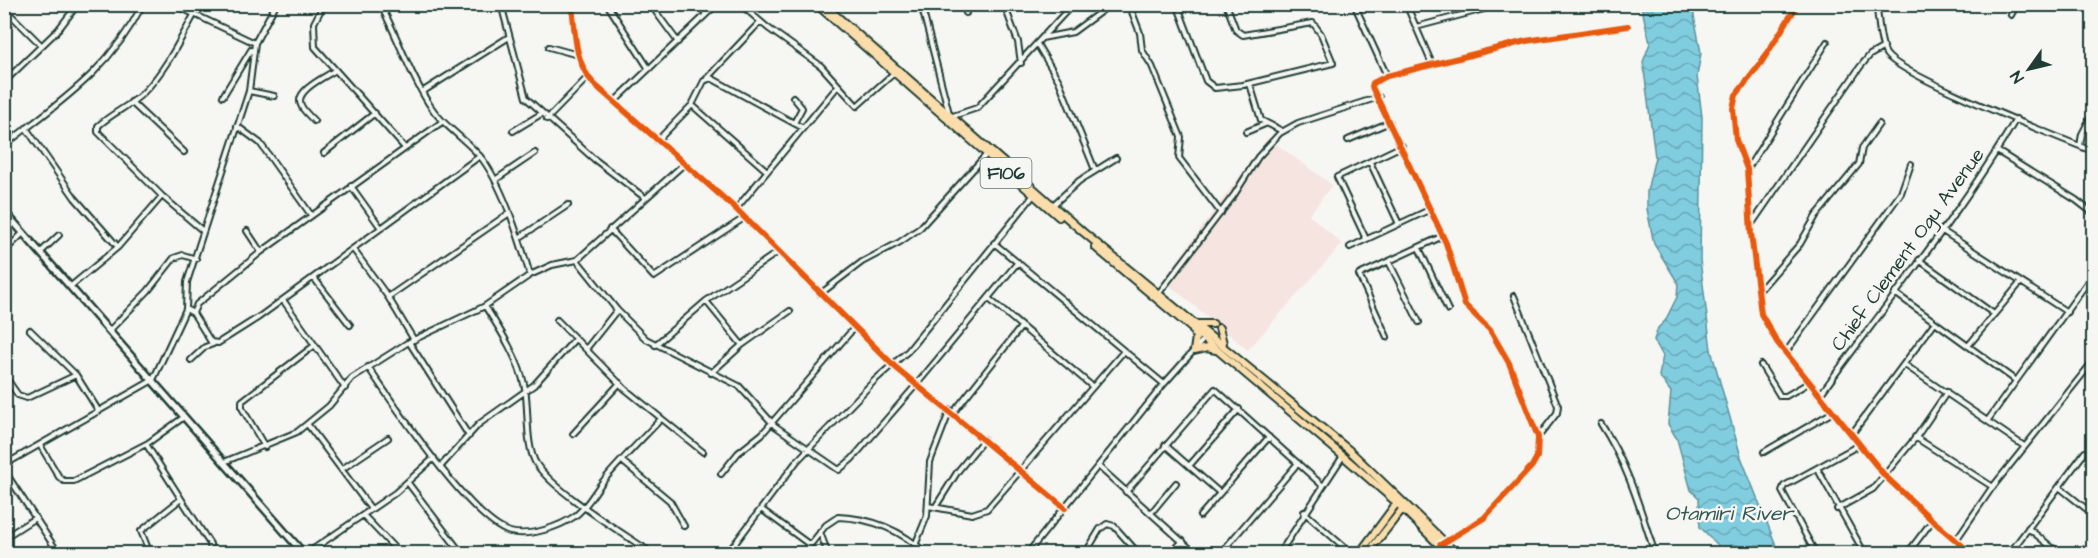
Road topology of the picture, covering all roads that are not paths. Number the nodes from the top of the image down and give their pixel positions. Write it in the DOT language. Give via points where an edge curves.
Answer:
graph roads {
  1 [pos="78,4"];
  2 [pos="143,4"];
  3 [pos="167,4"];
  4 [pos="276,4"];
  5 [pos="324,4"];
  6 [pos="381,4"];
  7 [pos="501,4"];
  8 [pos="572,4"];
  9 [pos="607,4"];
  10 [pos="650,4"];
  11 [pos="698,4"];
  12 [pos="717,4"];
  13 [pos="740,4"];
  14 [pos="816,4"];
  15 [pos="921,4"];
  16 [pos="963,4"];
  17 [pos="1004,4"];
  18 [pos="1073,4"];
  19 [pos="1112,4"];
  20 [pos="1129,4"];
  21 [pos="1177,4"];
  22 [pos="1226,4"];
  23 [pos="1354,4"];
  24 [pos="1406,4"];
  25 [pos="1503,4"];
  26 [pos="1798,4"];
  27 [pos="1876,4"];
  28 [pos="2017,4"];
  29 [pos="826,6"];
  30 [pos="4,8"];
  31 [pos="966,13"];
  32 [pos="706,14"];
  33 [pos="194,15"];
  34 [pos="2011,15"];
  35 [pos="760,22"];
  36 [pos="842,25"];
  37 [pos="1628,26"];
  38 [pos="1416,27"];
  39 [pos="509,37"];
  40 [pos="1041,39"];
  41 [pos="678,42"];
  42 [pos="1827,42"];
  43 [pos="255,43"];
  44 [pos="1037,44"];
  45 [pos="42,46"];
  46 [pos="549,47"];
  47 [pos="1884,47"];
  48 [pos="251,50"];
  49 [pos="578,55"];
  50 [pos="1021,63"];
  51 [pos="1432,64"];
  52 [pos="242,66"];
  53 [pos="649,69"];
  54 [pos="334,71"];
  55 [pos="250,72"];
  56 [pos="896,72"];
  57 [pos="1387,76"];
  58 [pos="588,77"];
  59 [pos="707,78"];
  60 [pos="4,82"];
  61 [pos="1250,84"];
  62 [pos="838,86"];
  63 [pos="249,91"];
  64 [pos="422,92"];
  65 [pos="223,96"];
  66 [pos="274,96"];
  67 [pos="793,97"];
  68 [pos="1379,97"];
  69 [pos="131,102"];
  70 [pos="614,102"];
  71 [pos="692,105"];
  72 [pos="2094,111"];
  73 [pos="375,113"];
  74 [pos="542,114"];
  75 [pos="950,117"];
  76 [pos="547,119"];
  77 [pos="2016,119"];
  78 [pos="314,121"];
  79 [pos="442,122"];
  80 [pos="1390,122"];
  81 [pos="794,123"];
  82 [pos="1265,124"];
  83 [pos="1879,124"];
  84 [pos="237,126"];
  85 [pos="802,128"];
  86 [pos="26,129"];
  87 [pos="513,131"];
  88 [pos="1282,131"];
  89 [pos="1246,132"];
  90 [pos="1348,140"];
  91 [pos="657,141"];
  92 [pos="5,145"];
  93 [pos="1402,146"];
  94 [pos="2080,146"];
  95 [pos="405,147"];
  96 [pos="1997,151"];
  97 [pos="184,152"];
  98 [pos="2094,152"];
  99 [pos="324,153"];
  100 [pos="535,153"];
  101 [pos="986,155"];
  102 [pos="480,156"];
  103 [pos="1116,158"];
  104 [pos="1370,162"];
  105 [pos="684,164"];
  106 [pos="1911,164"];
  107 [pos="1002,166"];
  108 [pos="1748,169"];
  109 [pos="1095,170"];
  110 [pos="767,171"];
  111 [pos="495,180"];
  112 [pos="351,186"];
  113 [pos="162,196"];
  114 [pos="1033,196"];
  115 [pos="644,197"];
  116 [pos="568,205"];
  117 [pos="1052,206"];
  118 [pos="1431,209"];
  119 [pos="736,210"];
  120 [pos="4,211"];
  121 [pos="1221,213"];
  122 [pos="508,214"];
  123 [pos="2094,214"];
  124 [pos="311,215"];
  125 [pos="744,218"];
  126 [pos="1399,224"];
  127 [pos="1750,225"];
  128 [pos="381,228"];
  129 [pos="610,229"];
  130 [pos="1941,230"];
  131 [pos="203,231"];
  132 [pos="247,231"];
  133 [pos="24,233"];
  134 [pos="1082,234"];
  135 [pos="59,235"];
  136 [pos="1443,236"];
  137 [pos="519,238"];
  138 [pos="1366,239"];
  139 [pos="994,243"];
  140 [pos="118,247"];
  141 [pos="1350,247"];
  142 [pos="1419,248"];
  143 [pos="353,249"];
  144 [pos="4,252"];
  145 [pos="41,252"];
  146 [pos="261,252"];
  147 [pos="778,252"];
  148 [pos="196,259"];
  149 [pos="577,260"];
  150 [pos="1919,260"];
  151 [pos="1018,262"];
  152 [pos="1389,262"];
  153 [pos="2094,273"];
  154 [pos="530,275"];
  155 [pos="314,278"];
  156 [pos="2021,282"];
  157 [pos="71,286"];
  158 [pos="1757,292"];
  159 [pos="1159,293"];
  160 [pos="1895,293"];
  161 [pos="820,294"];
  162 [pos="1514,296"];
  163 [pos="388,297"];
  164 [pos="988,298"];
  165 [pos="283,300"];
  166 [pos="706,301"];
  167 [pos="484,306"];
  168 [pos="186,309"];
  169 [pos="617,310"];
  170 [pos="1448,310"];
  171 [pos="790,311"];
  172 [pos="2067,312"];
  173 [pos="193,313"];
  174 [pos="1994,314"];
  175 [pos="557,320"];
  176 [pos="1419,322"];
  177 [pos="1935,322"];
  178 [pos="350,325"];
  179 [pos="1021,327"];
  180 [pos="1195,327"];
  181 [pos="854,328"];
  182 [pos="30,330"];
  183 [pos="110,330"];
  184 [pos="1209,333"];
  185 [pos="1388,337"];
  186 [pos="575,339"];
  187 [pos="1204,339"];
  188 [pos="411,341"];
  189 [pos="214,344"];
  190 [pos="315,345"];
  191 [pos="655,345"];
  192 [pos="742,345"];
  193 [pos="1225,346"];
  194 [pos="1968,346"];
  195 [pos="585,350"];
  196 [pos="1217,350"];
  197 [pos="1124,351"];
  198 [pos="1194,351"];
  199 [pos="1786,352"];
  200 [pos="191,360"];
  201 [pos="2094,360"];
  202 [pos="1761,365"];
  203 [pos="1905,365"];
  204 [pos="894,366"];
  205 [pos="368,367"];
  206 [pos="711,373"];
  207 [pos="4,375"];
  208 [pos="76,375"];
  209 [pos="153,380"];
  210 [pos="2015,380"];
  211 [pos="1810,382"];
  212 [pos="620,383"];
  213 [pos="916,384"];
  214 [pos="1164,384"];
  215 [pos="1093,387"];
  216 [pos="345,388"];
  217 [pos="525,391"];
  218 [pos="1947,392"];
  219 [pos="1820,395"];
  220 [pos="1239,409"];
  221 [pos="98,410"];
  222 [pos="952,412"];
  223 [pos="1833,412"];
  224 [pos="184,417"];
  225 [pos="660,420"];
  226 [pos="1988,420"];
  227 [pos="773,421"];
  228 [pos="308,424"];
  229 [pos="1601,424"];
  230 [pos="573,434"];
  231 [pos="1851,435"];
  232 [pos="469,436"];
  233 [pos="1269,436"];
  234 [pos="1538,437"];
  235 [pos="1915,437"];
  236 [pos="388,438"];
  237 [pos="984,440"];
  238 [pos="146,444"];
  239 [pos="40,445"];
  240 [pos="1165,445"];
  241 [pos="1859,445"];
  242 [pos="2024,446"];
  243 [pos="265,447"];
  244 [pos="808,450"];
  245 [pos="703,452"];
  246 [pos="1764,452"];
  247 [pos="2094,452"];
  248 [pos="1342,456"];
  249 [pos="434,458"];
  250 [pos="622,461"];
  251 [pos="224,462"];
  252 [pos="1298,463"];
  253 [pos="4,465"];
  254 [pos="441,466"];
  255 [pos="1098,466"];
  256 [pos="1189,466"];
  257 [pos="1816,468"];
  258 [pos="342,469"];
  259 [pos="4,470"];
  260 [pos="1021,470"];
  261 [pos="721,474"];
  262 [pos="1885,476"];
  263 [pos="408,483"];
  264 [pos="1176,483"];
  265 [pos="1322,484"];
  266 [pos="1993,487"];
  267 [pos="2059,487"];
  268 [pos="1126,492"];
  269 [pos="1220,493"];
  270 [pos="181,499"];
  271 [pos="1399,500"];
  272 [pos="585,505"];
  273 [pos="928,506"];
  274 [pos="936,506"];
  275 [pos="1405,506"];
  276 [pos="1065,508"];
  277 [pos="371,509"];
  278 [pos="761,509"];
  279 [pos="1837,509"];
  280 [pos="1304,512"];
  281 [pos="1151,513"];
  282 [pos="363,515"];
  283 [pos="2094,515"];
  284 [pos="1200,516"];
  285 [pos="35,518"];
  286 [pos="1932,520"];
  287 [pos="684,526"];
  288 [pos="2028,528"];
  289 [pos="820,532"];
  290 [pos="4,538"];
  291 [pos="1956,540"];
  292 [pos="1183,541"];
  293 [pos="916,543"];
  294 [pos="1443,543"];
  295 [pos="810,545"];
  296 [pos="642,546"];
  297 [pos="1963,546"];
  298 [pos="1283,548"];
  299 [pos="302,553"];
  300 [pos="58,554"];
  301 [pos="150,554"];
  302 [pos="208,554"];
  303 [pos="399,554"];
  304 [pos="462,554"];
  305 [pos="637,554"];
  306 [pos="654,554"];
  307 [pos="727,554"];
  308 [pos="803,554"];
  309 [pos="828,554"];
  310 [pos="927,554"];
  311 [pos="1027,554"];
  312 [pos="1085,554"];
  313 [pos="1140,554"];
  314 [pos="1170,554"];
  315 [pos="1196,554"];
  316 [pos="1220,554"];
  317 [pos="1279,554"];
  318 [pos="1290,554"];
  319 [pos="1352,554"];
  320 [pos="1359,554"];
  321 [pos="1367,554"];
  322 [pos="1448,554"];
  323 [pos="1457,554"];
  324 [pos="1655,554"];
  325 [pos="1816,554"];
  326 [pos="1865,554"];
  327 [pos="1907,554"];
  328 [pos="1957,554"];
  329 [pos="1972,554"];
  330 [pos="2009,554"];
  331 [pos="2060,554"];
  1 -- 45 [label="street"];
  2 -- 86 [label="street" via="122,43 96,71"];
  3 -- 33 [label="street"];
  4 -- 43 [label="street"];
  5 -- 54 [label="street" via="315,23 315,47"];
  6 -- 64 [label="street"];
  7 -- 39 [label="street"];
  8 -- 49 [label="street"];
  9 -- 53 [label="street"];
  10 -- 41 [label="street"];
  11 -- 32 [label="street"];
  12 -- 32 [label="street"];
  13 -- 35 [label="street"];
  14 -- 36 [label="main road, F106"];
  15 -- 75 [label="street"];
  16 -- 31 [label="street"];
  17 -- 50 [label="street"];
  18 -- 40 [label="street"];
  19 -- 40 [label="street" via="1073,32"];
  20 -- 121 [label="street" via="1142,50 1181,137 1179,158"];
  21 -- 61 [label="street" via="1210,86"];
  22 -- 61 [label="street" via="1236,30 1243,35 1308,22 1315,24 1333,63"];
  23 -- 57 [label="street"];
  24 -- 38 [label="street"];
  25 -- 38 [label="street"];
  26 -- 108 [label="street" via="1736,95 1736,140"];
  27 -- 47 [label="street"];
  28 -- 34 [label="street"];
  29 -- 36 [label="main road, F106"];
  30 -- 45 [label="street"];
  32 -- 41 [label="street"];
  33 -- 43 [label="street"];
  33 -- 69 [label="street" via="162,69"];
  35 -- 59 [label="street"];
  35 -- 62 [label="street" via="812,58"];
  36 -- 56 [label="main road, F106"];
  37 -- 51 [label="street" via="1526,41"];
  38 -- 51 [label="street"];
  39 -- 64 [label="street"];
  39 -- 74 [label="street" via="526,98"];
  40 -- 44 [label="street"];
  41 -- 53 [label="street"];
  42 -- 108 [label="street"];
  43 -- 55 [label="street"];
  44 -- 50 [label="street"];
  44 -- 109 [label="street" via="1059,81"];
  45 -- 60 [label="street"];
  46 -- 49 [label="street"];
  47 -- 77 [label="street" via="1891,59 1933,83"];
  47 -- 127 [label="street" via="1860,67"];
  48 -- 52 [label="street"];
  49 -- 58 [label="street"];
  50 -- 75 [label="street" via="977,108"];
  51 -- 57 [label="street"];
  52 -- 55 [label="street"];
  52 -- 65 [label="street"];
  53 -- 70 [label="street"];
  54 -- 73 [label="street"];
  54 -- 78 [label="street" via="305,91 300,100"];
  55 -- 63 [label="street"];
  56 -- 62 [label="street" via="857,106"];
  56 -- 75 [label="main road, F106"];
  56 -- 101 [label="main road, F106"];
  57 -- 68 [label="street" via="1373,83"];
  58 -- 70 [label="street"];
  58 -- 76 [label="street"];
  59 -- 71 [label="street"];
  59 -- 81 [label="street"];
  61 -- 82 [label="street"];
  62 -- 85 [label="street"];
  63 -- 66 [label="street"];
  63 -- 84 [label="street"];
  64 -- 79 [label="street"];
  67 -- 81 [label="street" via="802,108"];
  68 -- 80 [label="street"];
  68 -- 88 [label="street"];
  69 -- 97 [label="street"];
  69 -- 113 [label="street" via="98,126 98,132"];
  70 -- 91 [label="street"];
  71 -- 91 [label="street"];
  71 -- 110 [label="street"];
  72 -- 94 [label="street"];
  73 -- 95 [label="street"];
  73 -- 99 [label="street"];
  74 -- 76 [label="street"];
  74 -- 87 [label="street"];
  75 -- 107 [label="main road, F106"];
  76 -- 115 [label="street"];
  77 -- 94 [label="street"];
  77 -- 96 [label="street, Chief Clement Ogu Avenue"];
  79 -- 95 [label="street"];
  79 -- 102 [label="street"];
  80 -- 90 [label="street"];
  80 -- 93 [label="street"];
  81 -- 85 [label="street"];
  82 -- 88 [label="street"];
  82 -- 89 [label="street"];
  83 -- 158 [label="street" via="1863,148 1859,164 1816,216 1800,244"];
  84 -- 124 [label="street" via="260,142"];
  84 -- 131 [label="street"];
  85 -- 110 [label="street"];
  86 -- 92 [label="street"];
  86 -- 140 [label="street" via="75,198"];
  88 -- 121 [label="street" via="1258,157"];
  91 -- 105 [label="street"];
  93 -- 104 [label="street"];
  93 -- 118 [label="street"];
  94 -- 98 [label="street"];
  95 -- 112 [label="street"];
  96 -- 123 [label="street"];
  96 -- 130 [label="street, Chief Clement Ogu Avenue"];
  100 -- 111 [label="street"];
  101 -- 107 [label="main road, F106"];
  101 -- 161 [label="street" via="920,228 862,262"];
  102 -- 111 [label="street"];
  102 -- 128 [label="street"];
  103 -- 109 [label="street"];
  104 -- 126 [label="street"];
  104 -- 138 [label="street" via="1337,177"];
  105 -- 115 [label="street"];
  105 -- 119 [label="street"];
  106 -- 199 [label="street" via="1901,193"];
  107 -- 114 [label="main road, F106"];
  107 -- 117 [label="main road, F106"];
  108 -- 127 [label="street"];
  109 -- 117 [label="street"];
  110 -- 119 [label="street"];
  111 -- 122 [label="street"];
  112 -- 124 [label="street"];
  112 -- 128 [label="street"];
  113 -- 131 [label="street"];
  113 -- 140 [label="street"];
  114 -- 134 [label="main road, F106"];
  114 -- 139 [label="street"];
  115 -- 129 [label="street"];
  116 -- 137 [label="street"];
  117 -- 134 [label="main road, F106"];
  118 -- 126 [label="street"];
  118 -- 136 [label="street"];
  119 -- 125 [label="street"];
  120 -- 133 [label="main road"];
  121 -- 159 [label="street"];
  122 -- 137 [label="street"];
  122 -- 163 [label="street"];
  124 -- 146 [label="street"];
  125 -- 129 [label="street" via="654,277"];
  125 -- 147 [label="street"];
  126 -- 138 [label="street"];
  127 -- 158 [label="street"];
  128 -- 143 [label="street"];
  129 -- 149 [label="street"];
  130 -- 150 [label="street, Chief Clement Ogu Avenue"];
  130 -- 156 [label="street"];
  131 -- 148 [label="street"];
  132 -- 146 [label="street"];
  133 -- 144 [label="street"];
  133 -- 145 [label="main road"];
  134 -- 159 [label="main road, F106"];
  134 -- 180 [label="main road, F106"];
  135 -- 145 [label="street"];
  136 -- 142 [label="street"];
  136 -- 234 [label="street" via="1465,305 1501,347"];
  137 -- 154 [label="street"];
  138 -- 141 [label="street"];
  139 -- 151 [label="street"];
  139 -- 204 [label="street"];
  140 -- 157 [label="street"];
  142 -- 152 [label="street"];
  142 -- 170 [label="street"];
  143 -- 155 [label="street"];
  143 -- 163 [label="street"];
  145 -- 157 [label="main road"];
  146 -- 173 [label="street" via="197,304"];
  147 -- 161 [label="street"];
  147 -- 166 [label="street"];
  148 -- 168 [label="street" via="187,282"];
  148 -- 183 [label="street" via="183,255 174,258"];
  149 -- 154 [label="street"];
  149 -- 169 [label="street"];
  150 -- 160 [label="street, Chief Clement Ogu Avenue"];
  150 -- 174 [label="street"];
  151 -- 164 [label="street"];
  151 -- 197 [label="street"];
  152 -- 176 [label="street"];
  152 -- 185 [label="street" via="1359,275"];
  153 -- 172 [label="street"];
  154 -- 167 [label="street"];
  155 -- 165 [label="street"];
  155 -- 178 [label="street"];
  156 -- 172 [label="street"];
  156 -- 174 [label="street"];
  157 -- 183 [label="main road"];
  158 -- 199 [label="street" via="1761,314"];
  159 -- 180 [label="main road, F106"];
  160 -- 177 [label="street"];
  160 -- 219 [label="street, Chief Clement Ogu Avenue"];
  161 -- 181 [label="street"];
  162 -- 234 [label="street" via="1558,406"];
  163 -- 188 [label="street"];
  164 -- 179 [label="street"];
  164 -- 213 [label="street"];
  165 -- 189 [label="street"];
  165 -- 190 [label="street"];
  166 -- 191 [label="street"];
  166 -- 192 [label="street"];
  167 -- 188 [label="street"];
  167 -- 217 [label="street" via="508,345"];
  168 -- 173 [label="street"];
  168 -- 209 [label="street"];
  169 -- 191 [label="street"];
  169 -- 195 [label="street"];
  171 -- 192 [label="street"];
  172 -- 210 [label="street"];
  173 -- 189 [label="street"];
  174 -- 194 [label="street"];
  175 -- 186 [label="street"];
  177 -- 194 [label="street"];
  177 -- 203 [label="street"];
  179 -- 215 [label="street"];
  179 -- 222 [label="street"];
  180 -- 184 [label="main road, F106"];
  180 -- 187 [label="main road, F106"];
  180 -- 193 [label="main road" via="1216,326"];
  180 -- 198 [label="main road"];
  181 -- 204 [label="street"];
  181 -- 227 [label="street"];
  182 -- 208 [label="street"];
  183 -- 209 [label="main road"];
  184 -- 187 [label="street"];
  184 -- 193 [label="main road, F106"];
  186 -- 195 [label="street"];
  186 -- 217 [label="street"];
  187 -- 196 [label="main road, F106"];
  187 -- 198 [label="street"];
  188 -- 205 [label="street"];
  188 -- 232 [label="street"];
  189 -- 200 [label="street"];
  190 -- 216 [label="street"];
  190 -- 243 [label="street" via="242,401 242,408"];
  191 -- 206 [label="street"];
  192 -- 206 [label="street"];
  193 -- 271 [label="main road, F106" via="1351,451"];
  194 -- 210 [label="street"];
  195 -- 212 [label="street"];
  196 -- 198 [label="main road"];
  196 -- 248 [label="main road, F106"];
  197 -- 214 [label="street"];
  197 -- 215 [label="street"];
  198 -- 214 [label="street"];
  199 -- 211 [label="street"];
  201 -- 242 [label="street"];
  202 -- 211 [label="street" via="1780,396"];
  203 -- 218 [label="street"];
  203 -- 231 [label="street"];
  204 -- 213 [label="street"];
  204 -- 244 [label="street" via="875,380"];
  205 -- 216 [label="street"];
  205 -- 249 [label="street"];
  206 -- 227 [label="street" via="739,386"];
  207 -- 208 [label="street" via="18,395 27,398"];
  208 -- 221 [label="street"];
  209 -- 221 [label="street"];
  209 -- 224 [label="main road"];
  210 -- 226 [label="street"];
  211 -- 219 [label="street"];
  212 -- 225 [label="street"];
  212 -- 230 [label="street"];
  213 -- 222 [label="street"];
  213 -- 244 [label="street" via="843,468 834,468"];
  214 -- 255 [label="street"];
  215 -- 260 [label="street"];
  216 -- 228 [label="street"];
  217 -- 232 [label="street" via="479,424"];
  217 -- 272 [label="street" via="531,450 537,465 555,484"];
  218 -- 226 [label="street"];
  218 -- 235 [label="street"];
  219 -- 223 [label="street"];
  220 -- 233 [label="street"];
  220 -- 240 [label="street" via="1213,389"];
  220 -- 256 [label="street"];
  221 -- 239 [label="street"];
  222 -- 237 [label="street"];
  222 -- 273 [label="street" via="930,462"];
  223 -- 231 [label="street"];
  223 -- 246 [label="street"];
  224 -- 238 [label="street"];
  224 -- 251 [label="main road"];
  225 -- 245 [label="street"];
  225 -- 250 [label="street"];
  226 -- 242 [label="street"];
  227 -- 244 [label="street"];
  227 -- 261 [label="street"];
  228 -- 243 [label="street"];
  228 -- 258 [label="street"];
  229 -- 324 [label="street" via="1636,492"];
  231 -- 241 [label="street"];
  232 -- 254 [label="street"];
  233 -- 252 [label="street"];
  233 -- 269 [label="street"];
  234 -- 294 [label="street" via="1537,457 1532,466 1484,518"];
  235 -- 262 [label="street"];
  235 -- 266 [label="street"];
  236 -- 258 [label="street"];
  237 -- 260 [label="street"];
  237 -- 274 [label="street"];
  238 -- 239 [label="street" via="74,481 59,477"];
  238 -- 270 [label="street"];
  239 -- 253 [label="street"];
  240 -- 256 [label="street"];
  240 -- 268 [label="street"];
  241 -- 257 [label="street"];
  241 -- 262 [label="street"];
  242 -- 266 [label="street"];
  243 -- 251 [label="street"];
  244 -- 278 [label="street"];
  247 -- 267 [label="street" via="2085,452"];
  248 -- 265 [label="street"];
  248 -- 271 [label="main road, F106"];
  249 -- 254 [label="street"];
  249 -- 263 [label="street"];
  250 -- 272 [label="street"];
  250 -- 287 [label="street" via="670,501"];
  251 -- 299 [label="main road"];
  252 -- 265 [label="street"];
  252 -- 316 [label="street"];
  254 -- 272 [label="street" via="483,514 509,532 527,533 550,527 572,518"];
  255 -- 268 [label="street"];
  255 -- 276 [label="street"];
  256 -- 269 [label="street"];
  257 -- 279 [label="street"];
  257 -- 325 [label="street" via="1784,486 1782,491"];
  258 -- 277 [label="street"];
  259 -- 285 [label="street"];
  260 -- 274 [label="street" via="992,504 979,513"];
  260 -- 276 [label="street"];
  262 -- 279 [label="street" via="1873,489"];
  262 -- 286 [label="street"];
  263 -- 277 [label="street"];
  263 -- 304 [label="street"];
  264 -- 281 [label="street"];
  265 -- 280 [label="street"];
  266 -- 291 [label="street"];
  267 -- 283 [label="street"];
  267 -- 288 [label="street"];
  268 -- 281 [label="street"];
  269 -- 284 [label="street"];
  270 -- 301 [label="street" via="141,531"];
  270 -- 302 [label="street" via="210,544 212,551"];
  271 -- 275 [label="main road, F106"];
  271 -- 320 [label="main road"];
  272 -- 296 [label="street"];
  273 -- 274 [label="street"];
  273 -- 293 [label="street"];
  275 -- 294 [label="main road, F106"];
  275 -- 321 [label="main road"];
  276 -- 311 [label="street"];
  277 -- 282 [label="street"];
  278 -- 295 [label="street"];
  278 -- 307 [label="street"];
  279 -- 326 [label="street"];
  280 -- 298 [label="street"];
  280 -- 319 [label="street"];
  281 -- 292 [label="street"];
  282 -- 299 [label="street"];
  282 -- 303 [label="street"];
  285 -- 290 [label="street"];
  285 -- 300 [label="street"];
  286 -- 291 [label="street"];
  286 -- 327 [label="street"];
  288 -- 330 [label="street"];
  288 -- 331 [label="street"];
  289 -- 293 [label="street" via="831,520 849,517 894,529"];
  289 -- 295 [label="street"];
  289 -- 309 [label="street"];
  291 -- 297 [label="street"];
  292 -- 314 [label="street"];
  292 -- 315 [label="street"];
  293 -- 310 [label="street"];
  294 -- 322 [label="main road, F106"];
  294 -- 323 [label="main road, F106"];
  295 -- 308 [label="street"];
  296 -- 305 [label="street"];
  296 -- 306 [label="street"];
  297 -- 328 [label="street"];
  297 -- 329 [label="street"];
  298 -- 317 [label="street"];
  298 -- 318 [label="street"];
  312 -- 313 [label="street" via="1107,524 1114,526"];
}
